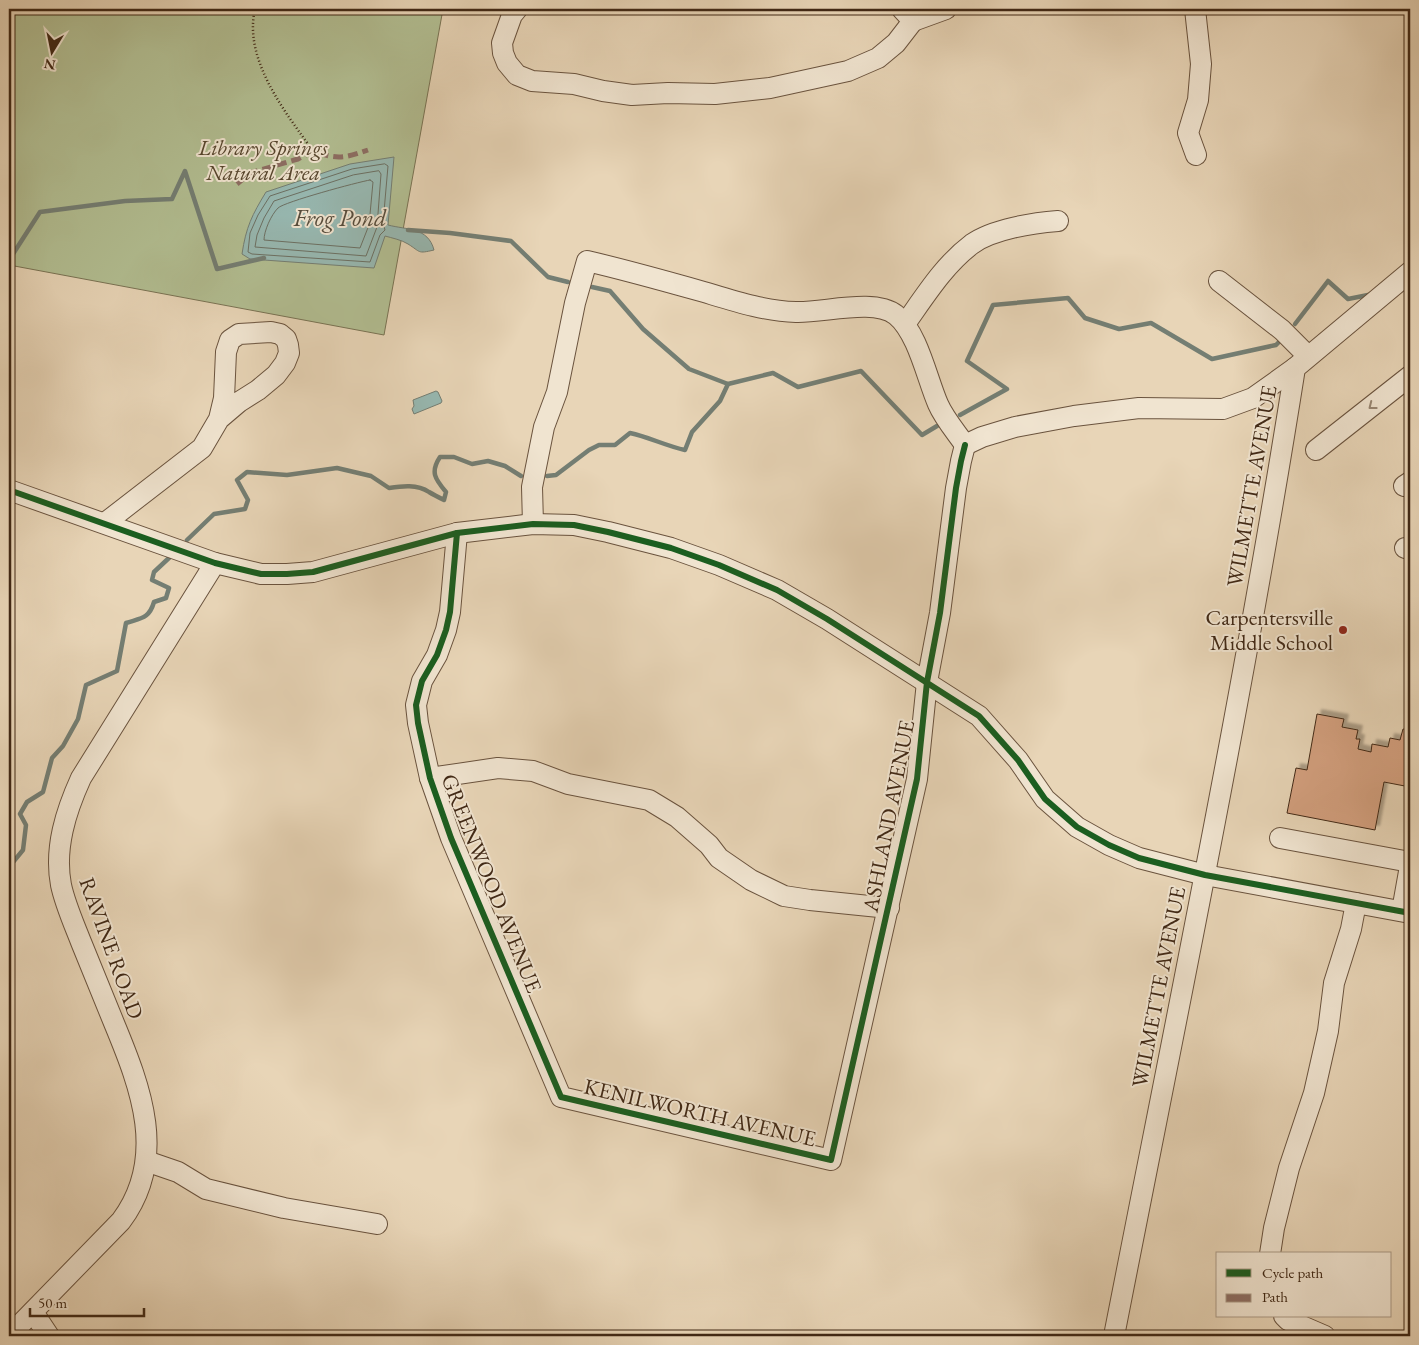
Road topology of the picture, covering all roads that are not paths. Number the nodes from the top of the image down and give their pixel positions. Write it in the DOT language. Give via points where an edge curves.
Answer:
graph roads {
  1 [pos="518,9"];
  2 [pos="946,9"];
  3 [pos="1195,9"];
  4 [pos="907,15"];
  5 [pos="1196,155"];
  6 [pos="1058,221"];
  7 [pos="1410,272"];
  8 [pos="1219,281"];
  9 [pos="904,324"];
  10 [pos="1301,362"];
  11 [pos="1410,376"];
  12 [pos="219,419"];
  13 [pos="965,445"];
  14 [pos="1316,450"];
  15 [pos="9,490"];
  16 [pos="105,523"];
  17 [pos="533,524"];
  18 [pos="458,533"];
  19 [pos="215,563"];
  20 [pos="927,682"];
  21 [pos="430,778"];
  22 [pos="1280,838"];
  23 [pos="1410,862"];
  24 [pos="1410,866"];
  25 [pos="1205,875"];
  26 [pos="1356,903"];
  27 [pos="889,908"];
  28 [pos="1406,912"];
  29 [pos="561,1097"];
  30 [pos="831,1160"];
  31 [pos="146,1161"];
  32 [pos="377,1224"];
  33 [pos="1270,1252"];
  34 [pos="33,1312"];
  35 [pos="1286,1318"];
  36 [pos="9,1336"];
  37 [pos="49,1336"];
  38 [pos="1114,1336"];
  39 [pos="1326,1336"];
  1 -- 4 [label="street" via="512,15 502,43 507,62 517,75 532,81 574,84 632,95 715,94 770,88 848,71 878,58 896,43"];
  2 -- 4 [label="street"];
  3 -- 5 [label="street" via="1201,64 1198,100 1188,133"];
  6 -- 9 [label="street" via="1028,223 974,242 942,273"];
  7 -- 10 [label="street"];
  8 -- 10 [label="street" via="1282,330"];
  9 -- 13 [label="street" via="926,369 938,405"];
  9 -- 17 [label="street" via="896,315 882,308 866,306 797,312 760,308 586,261 574,303 557,392 544,427 532,487"];
  10 -- 13 [label="street" via="1254,398 1223,409 1138,408 1074,416 1015,427"];
  10 -- 25 [label="street, WILMETTE AVENUE"];
  11 -- 14 [label="street, one-way"];
  12 -- 12 [label="street" via="230,340 240,334 271,332 286,338 289,353 276,375"];
  12 -- 16 [label="street" via="202,448"];
  13 -- 20 [label="street, ASHLAND AVENUE"];
  15 -- 16 [label="street"];
  16 -- 19 [label="street"];
  17 -- 18 [label="street"];
  17 -- 20 [label="street" via="574,525 608,532 719,565 776,590"];
  18 -- 19 [label="street" via="313,572 260,574"];
  18 -- 21 [label="street, GREENWOOD AVENUE" via="446,630 437,655 422,681 416,705"];
  19 -- 31 [label="street, RAVINE ROAD" via="81,778 69,804 59,853 61,884 71,918 131,1064 146,1122"];
  20 -- 25 [label="street" via="979,716 1018,760 1045,799 1077,827 1140,858"];
  20 -- 27 [label="street, ASHLAND AVENUE" via="917,779"];
  21 -- 27 [label="street" via="498,768 533,771 568,784 649,800 677,817 719,858 751,880 784,896"];
  21 -- 29 [label="street, GREENWOOD AVENUE" via="450,838"];
  22 -- 23 [label="street"];
  24 -- 28 [label="street"];
  25 -- 26 [label="street"];
  25 -- 38 [label="street, WILMETTE AVENUE"];
  26 -- 28 [label="street"];
  26 -- 33 [label="street" via="1334,983 1328,1031 1314,1093 1289,1168"];
  27 -- 30 [label="street, ASHLAND AVENUE"];
  29 -- 30 [label="street, KENILWORTH AVENUE"];
  31 -- 32 [label="street" via="178,1172 206,1189 284,1208"];
  31 -- 34 [label="street, RAVINE ROAD" via="143,1178 130,1208"];
  34 -- 36 [label="street, RAVINE ROAD"];
  34 -- 37 [label="street"];
  35 -- 39 [label="street"];
}
